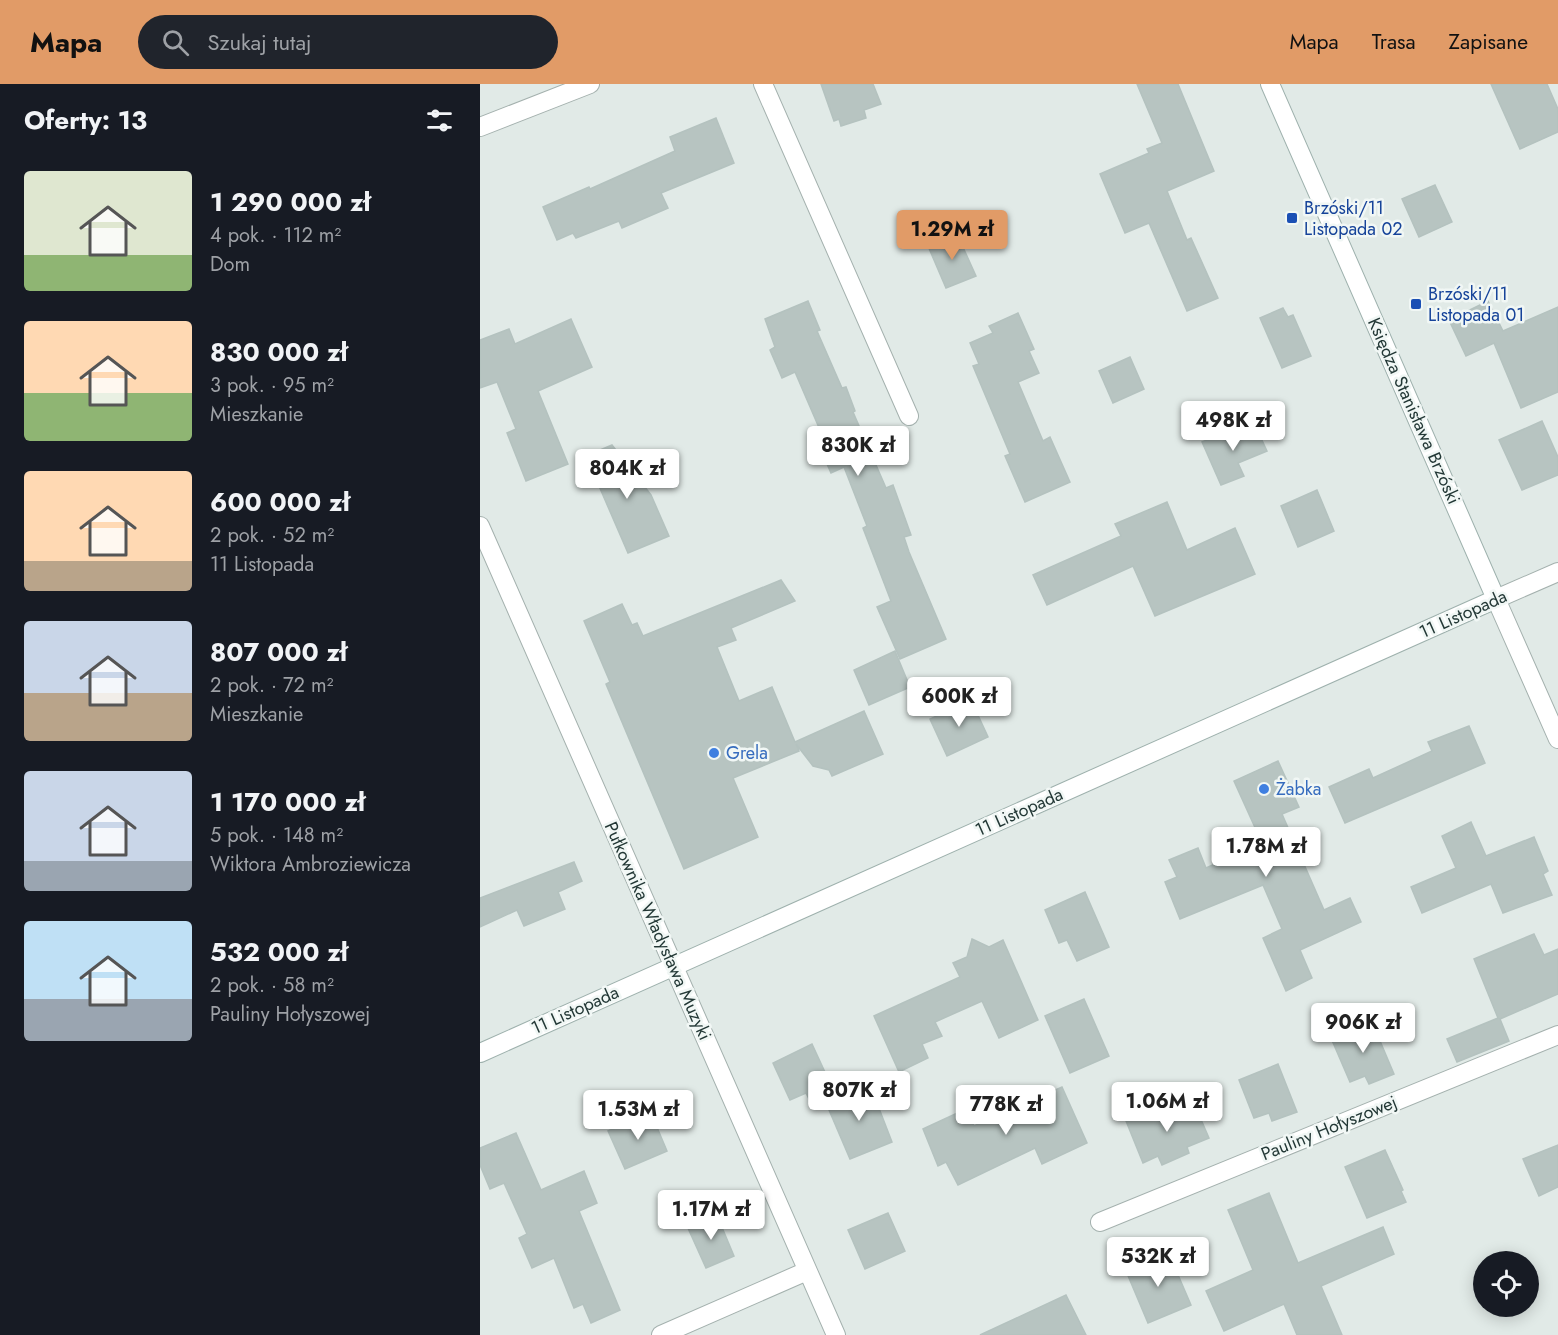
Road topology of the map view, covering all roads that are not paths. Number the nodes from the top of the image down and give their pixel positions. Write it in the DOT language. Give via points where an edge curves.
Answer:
graph roads {
  1 [pos="590,84"];
  2 [pos="763,84"];
  3 [pos="1270,84"];
  4 [pos="480,127"];
  5 [pos="909,416"];
  6 [pos="480,526"];
  7 [pos="1558,572"];
  8 [pos="1496,599"];
  9 [pos="1558,739"];
  10 [pos="674,966"];
  11 [pos="1558,1035"];
  12 [pos="480,1053"];
  13 [pos="1100,1222"];
  14 [pos="807,1271"];
  15 [pos="661,1335"];
  16 [pos="836,1335"];
  1 -- 4 [label="street"];
  2 -- 5 [label="street"];
  3 -- 8 [label="street, Księdza Stanisława Brzóski"];
  6 -- 10 [label="street, Pułkownika Władysława Muzyki"];
  7 -- 8 [label="street, 11 Listopada"];
  8 -- 9 [label="street, Księdza Stanisława Brzóski"];
  8 -- 10 [label="street, 11 Listopada"];
  10 -- 12 [label="street, 11 Listopada"];
  10 -- 14 [label="street, Pułkownika Władysława Muzyki"];
  11 -- 13 [label="street, Pauliny Hołyszowej"];
  14 -- 15 [label="street"];
  14 -- 16 [label="street, Pułkownika Władysława Muzyki"];
}
